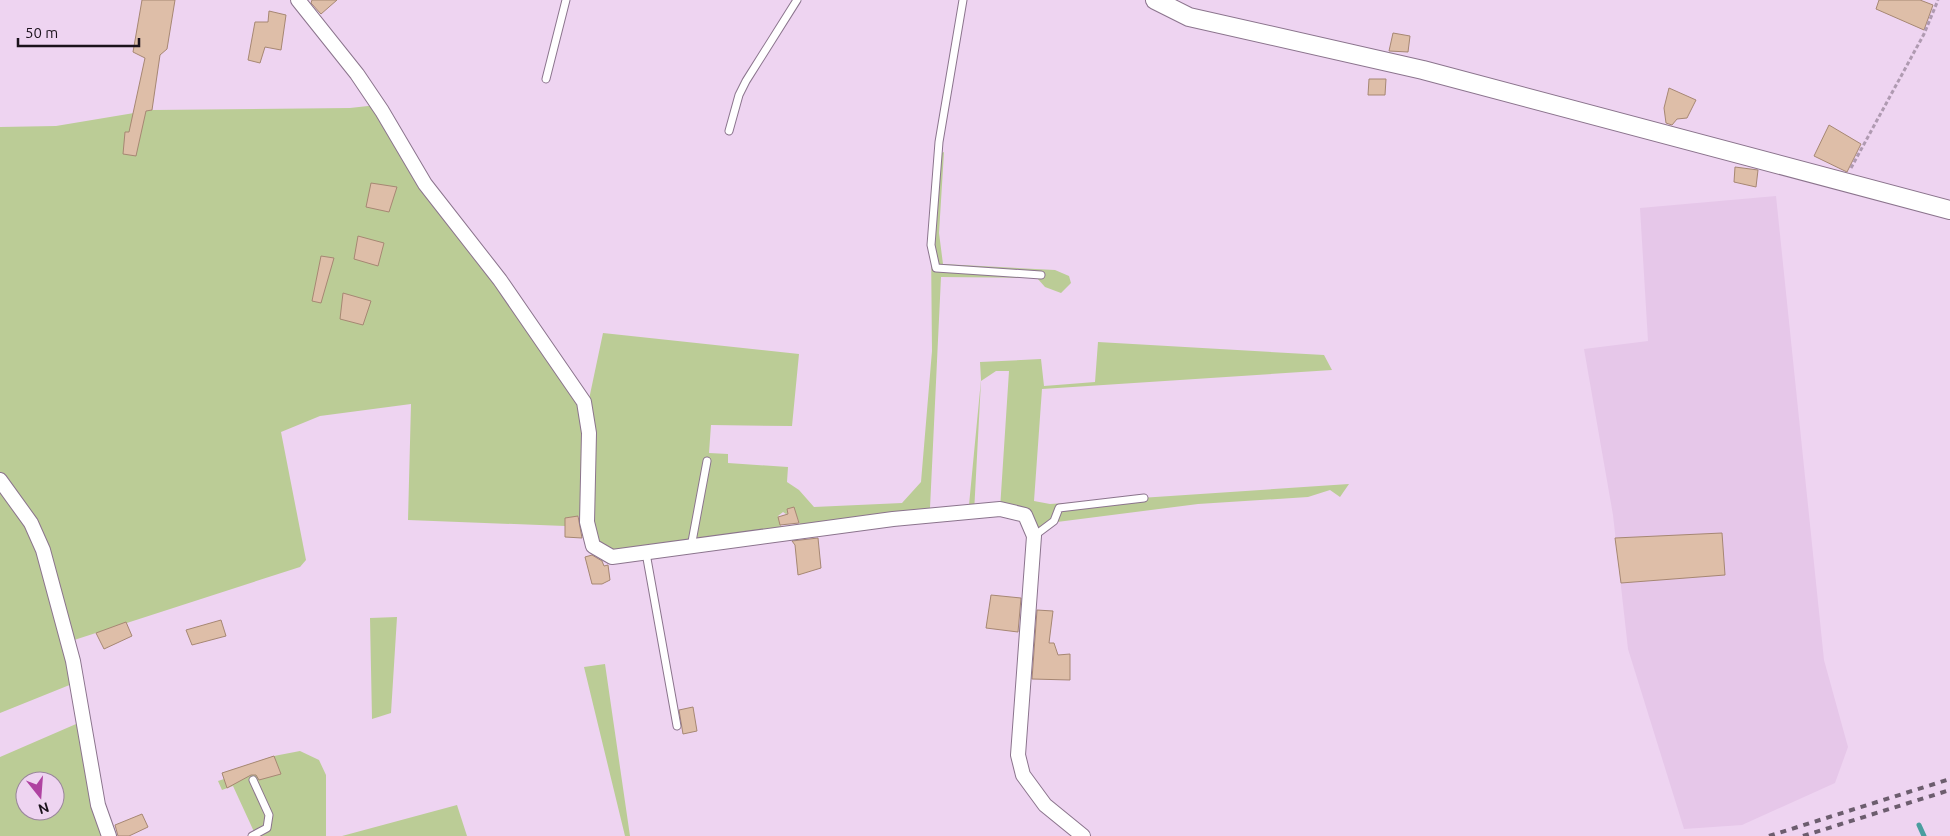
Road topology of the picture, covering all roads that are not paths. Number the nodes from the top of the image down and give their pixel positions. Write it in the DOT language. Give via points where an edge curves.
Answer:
graph roads {
  1 [pos="298,0"];
  2 [pos="566,0"];
  3 [pos="797,0"];
  4 [pos="962,0"];
  5 [pos="1155,0"];
  6 [pos="546,79"];
  7 [pos="729,131"];
  8 [pos="1950,210"];
  9 [pos="1041,275"];
  10 [pos="707,461"];
  11 [pos="0,480"];
  12 [pos="1144,498"];
  13 [pos="1034,536"];
  14 [pos="691,548"];
  15 [pos="646,553"];
  16 [pos="677,726"];
  17 [pos="253,780"];
  18 [pos="109,836"];
  19 [pos="252,836"];
  20 [pos="1083,836"];
  1 -- 15 [label="street" via="356,74 425,184 500,280 584,402 588,433 587,522 593,546 612,557"];
  2 -- 6 [label="lane"];
  3 -- 7 [label="lane" via="746,81"];
  4 -- 9 [label="lane" via="939,142 931,245 936,268"];
  5 -- 8 [label="street" via="1189,17 1423,70"];
  10 -- 14 [label="lane"];
  11 -- 18 [label="street" via="31,523 43,550 73,661 98,805"];
  12 -- 13 [label="lane" via="1059,508 1054,521"];
  13 -- 14 [label="street" via="1025,514 1000,509 893,519"];
  13 -- 20 [label="street" via="1018,755 1023,775 1045,805"];
  14 -- 15 [label="street"];
  15 -- 16 [label="lane"];
  17 -- 19 [label="lane" via="268,815 267,828"];
}
